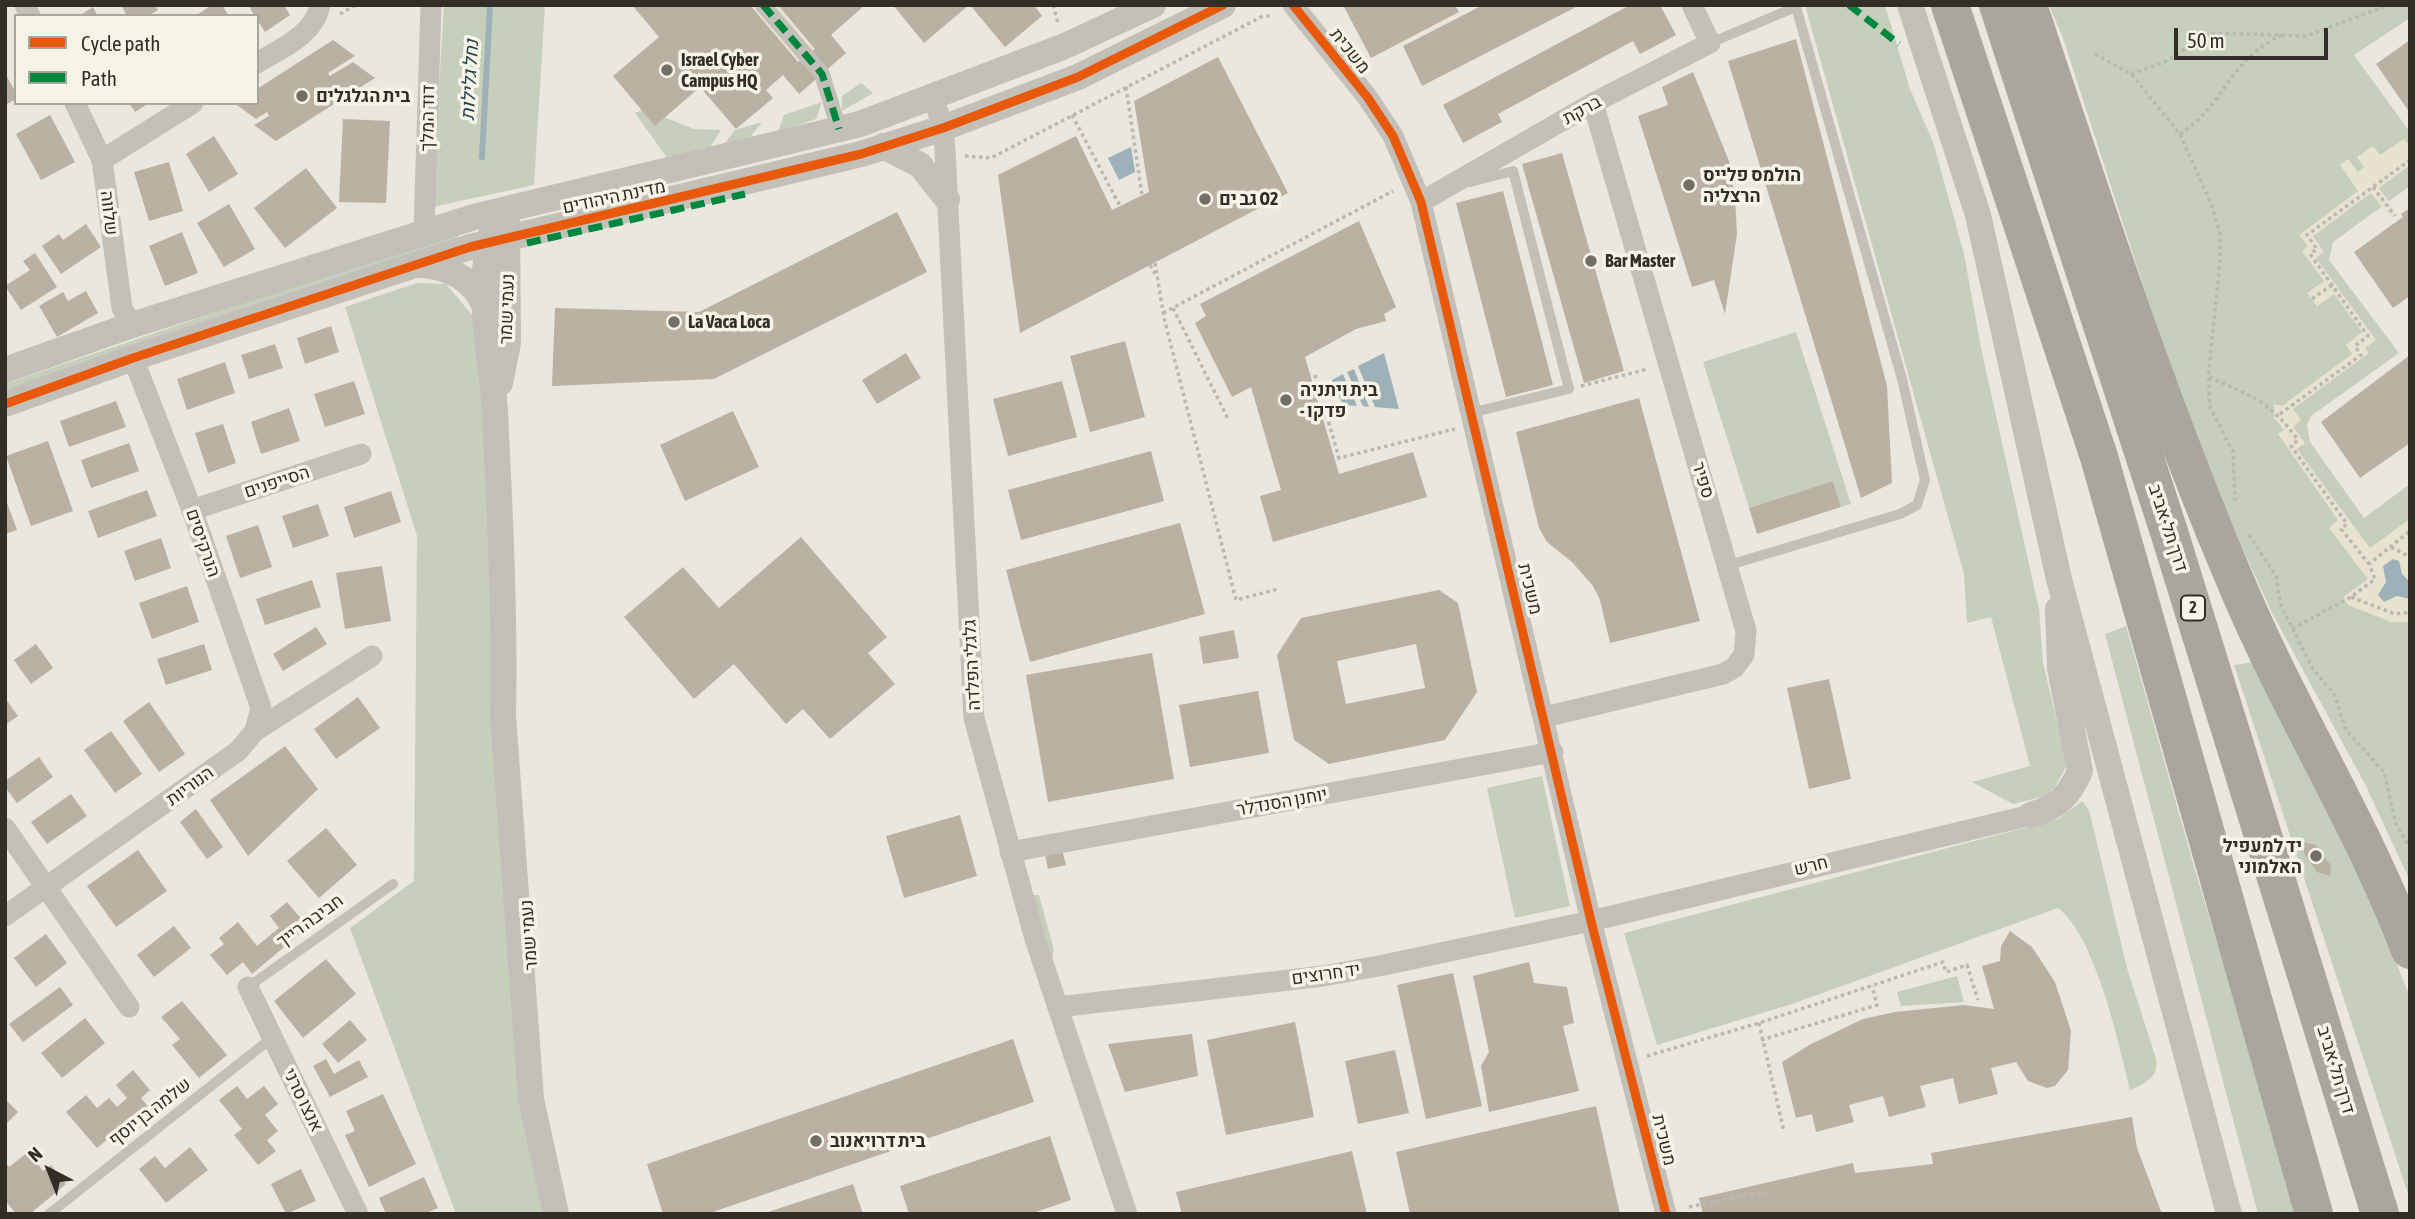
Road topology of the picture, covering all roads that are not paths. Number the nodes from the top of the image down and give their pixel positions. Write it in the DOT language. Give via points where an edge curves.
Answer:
graph roads {
  1 [pos="320,5"];
  2 [pos="431,5"];
  3 [pos="763,5"];
  4 [pos="1153,5"];
  5 [pos="1223,5"];
  6 [pos="1293,5"];
  7 [pos="1692,5"];
  8 [pos="1910,5"];
  9 [pos="1950,5"];
  10 [pos="1998,5"];
  11 [pos="2028,5"];
  12 [pos="1710,43"];
  13 [pos="259,62"];
  14 [pos="933,96"];
  15 [pos="1593,103"];
  16 [pos="76,105"];
  17 [pos="190,105"];
  18 [pos="943,128"];
  19 [pos="839,129"];
  20 [pos="883,146"];
  21 [pos="102,160"];
  22 [pos="1440,191"];
  23 [pos="947,199"];
  24 [pos="1421,202"];
  25 [pos="503,209"];
  26 [pos="535,230"];
  27 [pos="424,231"];
  28 [pos="498,239"];
  29 [pos="418,264"];
  30 [pos="508,275"];
  31 [pos="484,305"];
  32 [pos="132,325"];
  33 [pos="133,358"];
  34 [pos="5,370"];
  35 [pos="5,404"];
  36 [pos="495,409"];
  37 [pos="1463,421"];
  38 [pos="361,454"];
  39 [pos="192,510"];
  40 [pos="1729,565"];
  41 [pos="2059,579"];
  42 [pos="504,653"];
  43 [pos="372,656"];
  44 [pos="1545,717"];
  45 [pos="255,731"];
  46 [pos="1553,752"];
  47 [pos="2031,815"];
  48 [pos="5,828"];
  49 [pos="1010,852"];
  50 [pos="393,884"];
  51 [pos="47,889"];
  52 [pos="5,916"];
  53 [pos="1591,921"];
  54 [pos="2410,950"];
  55 [pos="248,987"];
  56 [pos="129,1007"];
  57 [pos="1058,1007"];
  58 [pos="273,1037"];
  59 [pos="49,1214"];
  60 [pos="358,1214"];
  61 [pos="556,1214"];
  62 [pos="568,1214"];
  63 [pos="1127,1214"];
  64 [pos="1666,1214"];
  65 [pos="2229,1214"];
  66 [pos="2314,1214"];
  67 [pos="2380,1214"];
  1 -- 13 [label="street" via="316,20 305,33"];
  2 -- 27 [label="street, דוד המלך"];
  3 -- 19 [label="street" via="822,74"];
  4 -- 14 [label="street, מדינת היהודים" via="1065,46"];
  5 -- 18 [label="street, מדינת היהודים" via="1078,77"];
  6 -- 24 [label="street, משכית" via="1387,126"];
  7 -- 12 [label="street"];
  8 -- 41 [label="street" via="1978,215"];
  9 -- 66 [label="highway" via="2099,457"];
  10 -- 67 [label="highway, דרך תל-אביב / 2" via="2170,535"];
  11 -- 54 [label="highway" via="2117,275 2221,547 2266,652 2374,866"];
  12 -- 15 [label="street, ברקת"];
  12 -- 40 [label="lane" via="1796,7 1902,379 1925,480 1917,505 1900,514"];
  14 -- 18 [label="street, גלגלי הפלדה"];
  14 -- 19 [label="street, מדינת היהודים"];
  15 -- 22 [label="street, ברקת"];
  15 -- 40 [label="street, ספיר"];
  16 -- 21 [label="street, שלווה"];
  17 -- 21 [label="street"];
  18 -- 20 [label="street, מדינת היהודים"];
  18 -- 23 [label="street, גלגלי הפלדה"];
  19 -- 25 [label="street, מדינת היהודים"];
  20 -- 23 [label="street" via="920,165"];
  20 -- 26 [label="street, מדינת היהודים" via="671,201"];
  21 -- 32 [label="street, שלווה" via="122,307"];
  22 -- 24 [label="street, ברקת"];
  22 -- 37 [label="lane" via="1513,171 1569,389"];
  23 -- 49 [label="street, גלגלי הפלדה" via="974,718"];
  24 -- 37 [label="street, משכית"];
  25 -- 27 [label="street, מדינת היהודים"];
  25 -- 28 [label="street, נעמי שמר"];
  26 -- 28 [label="street, מדינת היהודים"];
  26 -- 30 [label="street"];
  27 -- 32 [label="street, מדינת היהודים"];
  28 -- 29 [label="street, מדינת היהודים"];
  28 -- 30 [label="street, נעמי שמר"];
  28 -- 31 [label="street, נעמי שמר"];
  29 -- 31 [label="street" via="457,274 473,286"];
  29 -- 33 [label="street, מדינת היהודים"];
  30 -- 36 [label="street, נעמי שמר" via="508,343"];
  31 -- 36 [label="street, נעמי שמר"];
  32 -- 34 [label="street, מדינת היהודים"];
  33 -- 35 [label="street, מדינת היהודים"];
  33 -- 39 [label="street, הנרקיסים"];
  36 -- 42 [label="street, נעמי שמר"];
  37 -- 44 [label="street, משכית"];
  38 -- 39 [label="street, הסייפנים"];
  39 -- 45 [label="street, הנרקיסים" via="261,708"];
  40 -- 44 [label="street, ספיר" via="1746,631 1744,655 1734,668"];
  41 -- 47 [label="street" via="2060,668 2080,771 2063,801"];
  41 -- 65 [label="street"];
  42 -- 61 [label="street, נעמי שמר" via="503,716 531,1099"];
  42 -- 62 [label="street, נעמי שמר" via="541,1095"];
  43 -- 45 [label="street, הנוריות"];
  44 -- 46 [label="street, משכית"];
  45 -- 51 [label="street, הנוריות" via="238,751"];
  46 -- 49 [label="street, יוחנן הסנדלר"];
  46 -- 53 [label="street, משכית"];
  47 -- 53 [label="street, חרש"];
  48 -- 51 [label="street"];
  49 -- 57 [label="street, גלגלי הפלדה"];
  50 -- 55 [label="lane, חביבה רייך"];
  51 -- 52 [label="street, הנוריות"];
  51 -- 56 [label="street"];
  53 -- 57 [label="street, יד חרוצים" via="1323,976"];
  53 -- 64 [label="street, משכית"];
  55 -- 58 [label="street, אנצו סרני"];
  57 -- 63 [label="street, גלגלי הפלדה"];
  58 -- 59 [label="lane, שלמה בן יוסף"];
  58 -- 60 [label="street, אנצו סרני"];
}
